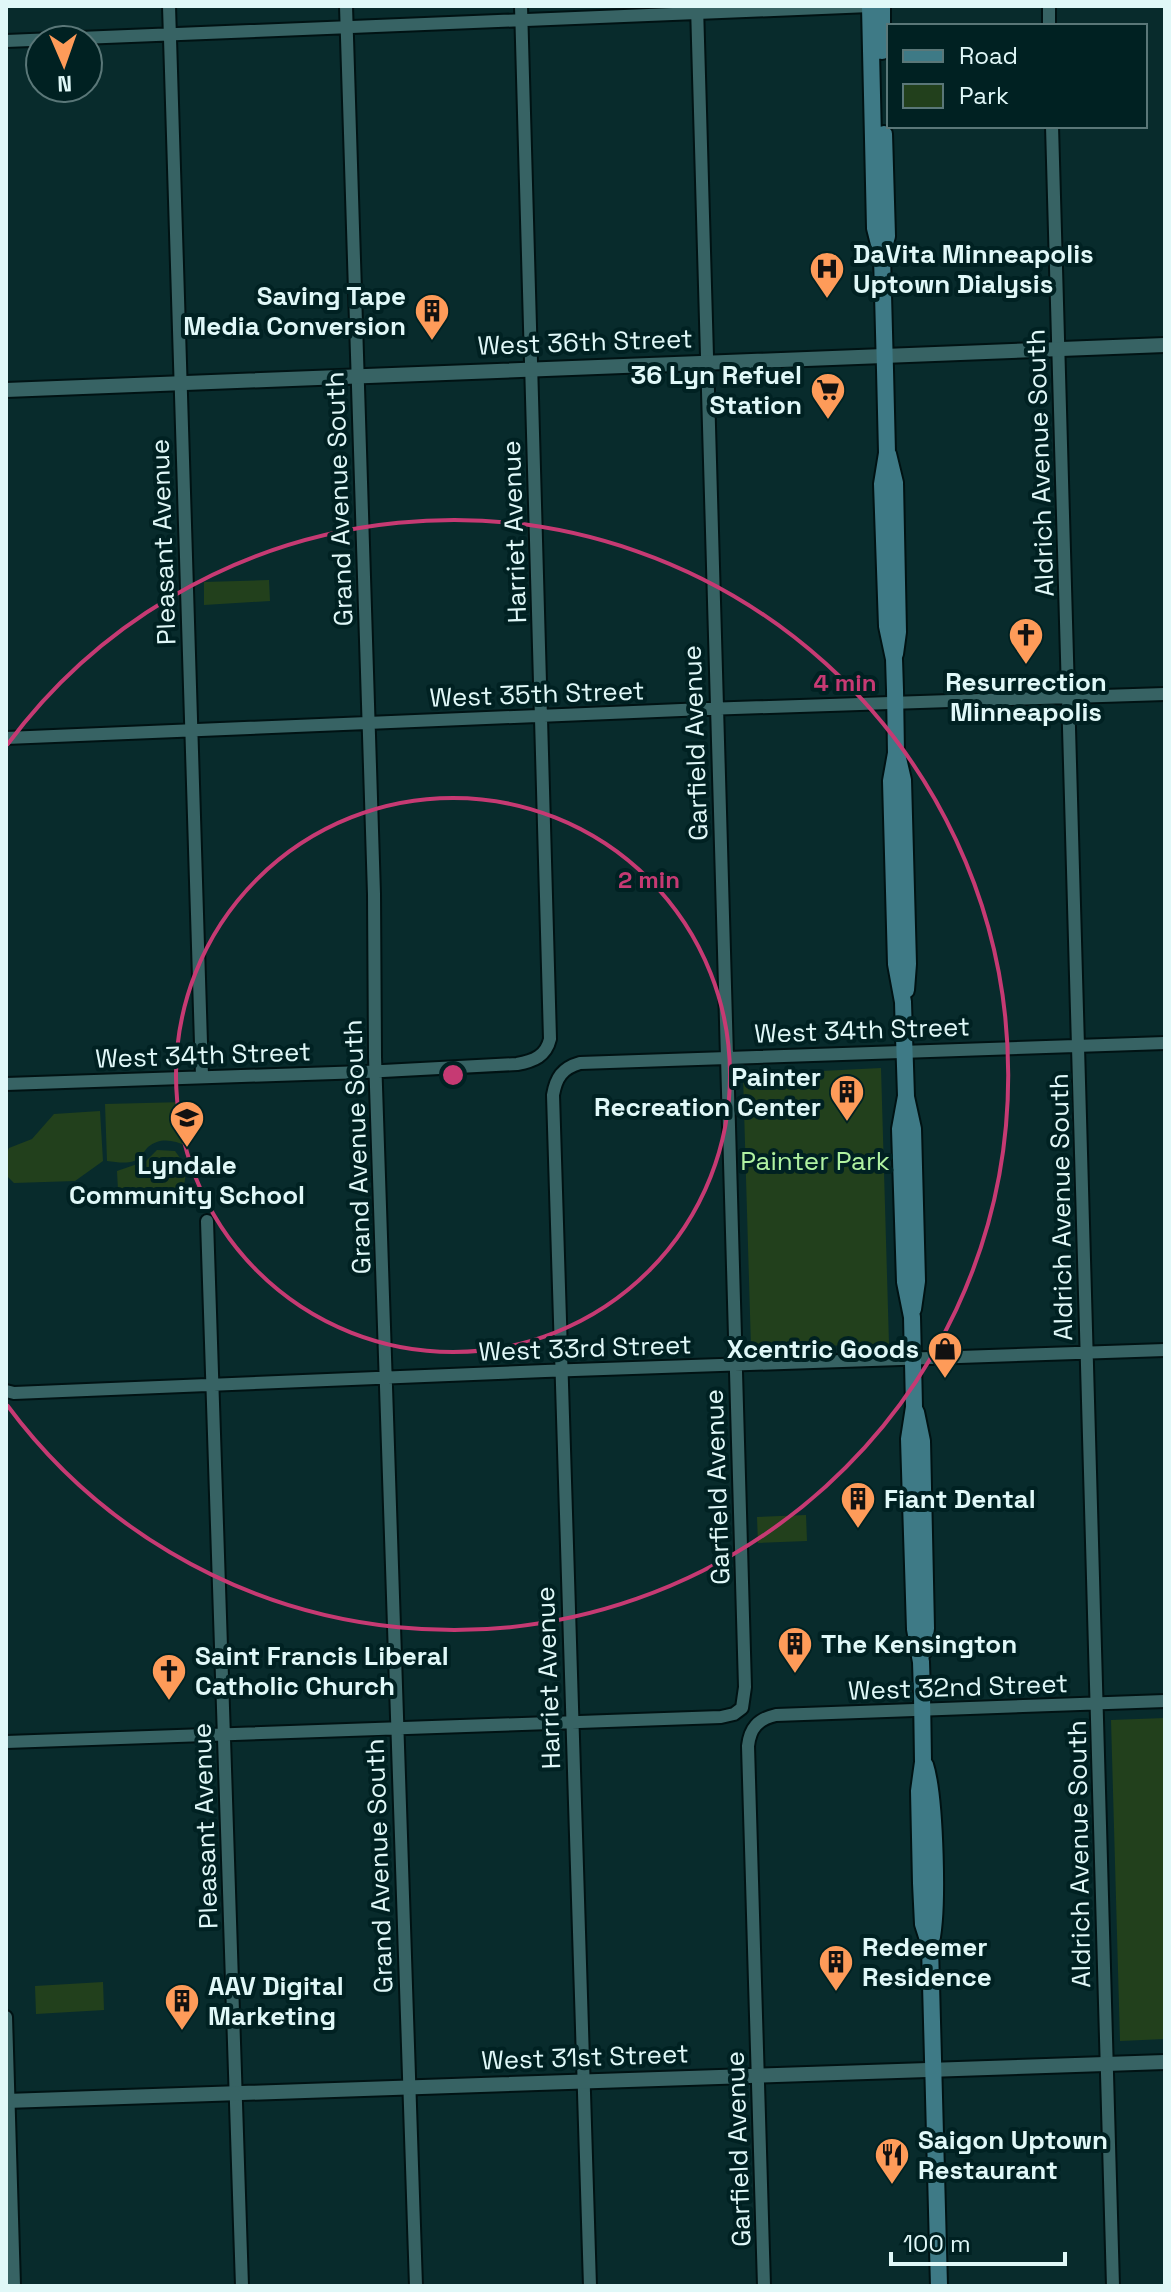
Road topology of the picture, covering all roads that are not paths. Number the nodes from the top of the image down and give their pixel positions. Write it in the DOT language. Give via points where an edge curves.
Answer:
graph roads {
  1 [pos="169,6"];
  2 [pos="346,6"];
  3 [pos="521,6"];
  4 [pos="870,6"];
  5 [pos="882,6"];
  6 [pos="697,10"];
  7 [pos="521,20"];
  8 [pos="345,27"];
  9 [pos="170,35"];
  10 [pos="6,41"];
  11 [pos="1052,128"];
  12 [pos="882,256"];
  13 [pos="1165,345"];
  14 [pos="1058,349"];
  15 [pos="884,354"];
  16 [pos="707,362"];
  17 [pos="531,369"];
  18 [pos="356,376"];
  19 [pos="180,383"];
  20 [pos="6,390"];
  21 [pos="1165,694"];
  22 [pos="1069,697"];
  23 [pos="895,704"];
  24 [pos="716,709"];
  25 [pos="542,716"];
  26 [pos="369,723"];
  27 [pos="191,731"];
  28 [pos="6,738"];
  29 [pos="1165,1043"];
  30 [pos="1079,1046"];
  31 [pos="905,1051"];
  32 [pos="543,1054"];
  33 [pos="726,1056"];
  34 [pos="375,1071"];
  35 [pos="563,1071"];
  36 [pos="202,1076"];
  37 [pos="6,1084"];
  38 [pos="207,1221"];
  39 [pos="1165,1350"];
  40 [pos="1087,1353"];
  41 [pos="913,1359"];
  42 [pos="736,1365"];
  43 [pos="560,1371"];
  44 [pos="386,1378"];
  45 [pos="211,1384"];
  46 [pos="6,1391"];
  47 [pos="1165,1701"];
  48 [pos="1097,1704"];
  49 [pos="923,1710"];
  50 [pos="571,1722"];
  51 [pos="754,1725"];
  52 [pos="396,1728"];
  53 [pos="224,1734"];
  54 [pos="6,1742"];
  55 [pos="6,2017"];
  56 [pos="1165,2062"];
  57 [pos="1106,2064"];
  58 [pos="933,2071"];
  59 [pos="757,2076"];
  60 [pos="582,2081"];
  61 [pos="409,2087"];
  62 [pos="236,2093"];
  63 [pos="7,2101"];
  64 [pos="14,2286"];
  65 [pos="242,2286"];
  66 [pos="416,2286"];
  67 [pos="590,2286"];
  68 [pos="764,2286"];
  69 [pos="939,2286"];
  70 [pos="1113,2286"];
  1 -- 9 [label="street, Pleasant Avenue"];
  2 -- 8 [label="street, Grand Avenue South"];
  3 -- 7 [label="street, Harriet Avenue"];
  4 -- 6 [label="street"];
  4 -- 12 [label="main road" via="875,234"];
  5 -- 12 [label="main road" via="887,236"];
  6 -- 7 [label="street"];
  6 -- 16 [label="street, Garfield Avenue"];
  7 -- 8 [label="street"];
  7 -- 17 [label="street, Harriet Avenue"];
  8 -- 9 [label="street"];
  8 -- 18 [label="street, Grand Avenue South"];
  9 -- 10 [label="street"];
  9 -- 19 [label="street, Pleasant Avenue"];
  11 -- 14 [label="street, Aldrich Avenue South"];
  12 -- 15 [label="main road"];
  13 -- 14 [label="street, West 36th Street"];
  14 -- 15 [label="street, West 36th Street"];
  14 -- 22 [label="street, Aldrich Avenue South"];
  15 -- 16 [label="street, West 36th Street"];
  15 -- 23 [label="main road" via="887,453 895,483"];
  16 -- 17 [label="street, West 36th Street"];
  16 -- 24 [label="street, Garfield Avenue"];
  17 -- 18 [label="street, West 36th Street"];
  17 -- 25 [label="street, Harriet Avenue"];
  18 -- 19 [label="street, West 36th Street"];
  18 -- 26 [label="street, Grand Avenue South"];
  19 -- 20 [label="street, West 36th Street"];
  19 -- 27 [label="street, Pleasant Avenue"];
  21 -- 22 [label="street, West 35th Street"];
  22 -- 23 [label="street, West 35th Street"];
  22 -- 30 [label="street, Aldrich Avenue South"];
  23 -- 24 [label="street, West 35th Street"];
  23 -- 31 [label="main road" via="893,857"];
  24 -- 25 [label="street, West 35th Street"];
  24 -- 33 [label="street, Garfield Avenue"];
  25 -- 26 [label="street, West 35th Street"];
  25 -- 32 [label="street, Harriet Avenue" via="550,1039"];
  26 -- 27 [label="street, West 35th Street"];
  26 -- 34 [label="street, Grand Avenue South"];
  27 -- 28 [label="street, West 35th Street"];
  27 -- 36 [label="street, Pleasant Avenue"];
  29 -- 30 [label="street, West 34th Street"];
  30 -- 31 [label="street, West 34th Street"];
  30 -- 40 [label="street, Aldrich Avenue South"];
  31 -- 33 [label="street, West 34th Street"];
  31 -- 41 [label="main road" via="906,1096 900,1122 905,1288"];
  32 -- 34 [label="street, West 34th Street" via="517,1064"];
  33 -- 35 [label="street, West 34th Street" via="580,1063"];
  33 -- 42 [label="street, Garfield Avenue"];
  34 -- 36 [label="street, West 34th Street"];
  34 -- 44 [label="street, Grand Avenue South"];
  35 -- 43 [label="street, Harriet Avenue" via="553,1095"];
  36 -- 37 [label="street, West 34th Street"];
  38 -- 45 [label="street, Pleasant Avenue"];
  39 -- 40 [label="street, West 33rd Street"];
  40 -- 41 [label="street, West 33rd Street"];
  40 -- 48 [label="street, Aldrich Avenue South"];
  41 -- 42 [label="street, West 33rd Street"];
  41 -- 49 [label="main road" via="909,1432"];
  42 -- 43 [label="street, West 33rd Street"];
  42 -- 50 [label="street, Garfield Avenue" via="742,1708 721,1717"];
  43 -- 44 [label="street, West 33rd Street"];
  43 -- 50 [label="street, Harriet Avenue"];
  44 -- 45 [label="street, West 33rd Street"];
  44 -- 52 [label="street, Grand Avenue South"];
  45 -- 46 [label="street, West 33rd Street"];
  45 -- 53 [label="street, Pleasant Avenue"];
  47 -- 48 [label="street, West 32nd Street"];
  48 -- 49 [label="street, West 32nd Street"];
  48 -- 57 [label="street, Aldrich Avenue South"];
  49 -- 51 [label="street, West 32nd Street" via="776,1715"];
  49 -- 58 [label="main road" via="921,1892 930,1946"];
  50 -- 52 [label="street"];
  50 -- 60 [label="street, Harriet Avenue"];
  51 -- 59 [label="street, Garfield Avenue" via="748,1746"];
  52 -- 53 [label="street"];
  52 -- 61 [label="street, Grand Avenue South"];
  53 -- 54 [label="street"];
  53 -- 62 [label="street, Pleasant Avenue"];
  55 -- 63 [label="street"];
  56 -- 57 [label="street, West 31st Street"];
  57 -- 58 [label="street, West 31st Street"];
  57 -- 70 [label="street, Aldrich Avenue South"];
  58 -- 59 [label="street, West 31st Street"];
  58 -- 69 [label="main road"];
  59 -- 60 [label="street, West 31st Street"];
  59 -- 68 [label="street, Garfield Avenue"];
  60 -- 61 [label="street, West 31st Street"];
  60 -- 67 [label="street, Harriet Avenue"];
  61 -- 62 [label="street, West 31st Street"];
  61 -- 66 [label="street, Grand Avenue South"];
  62 -- 63 [label="street, West 31st Street"];
  62 -- 65 [label="street, Pleasant Avenue"];
  63 -- 64 [label="street"];
}
